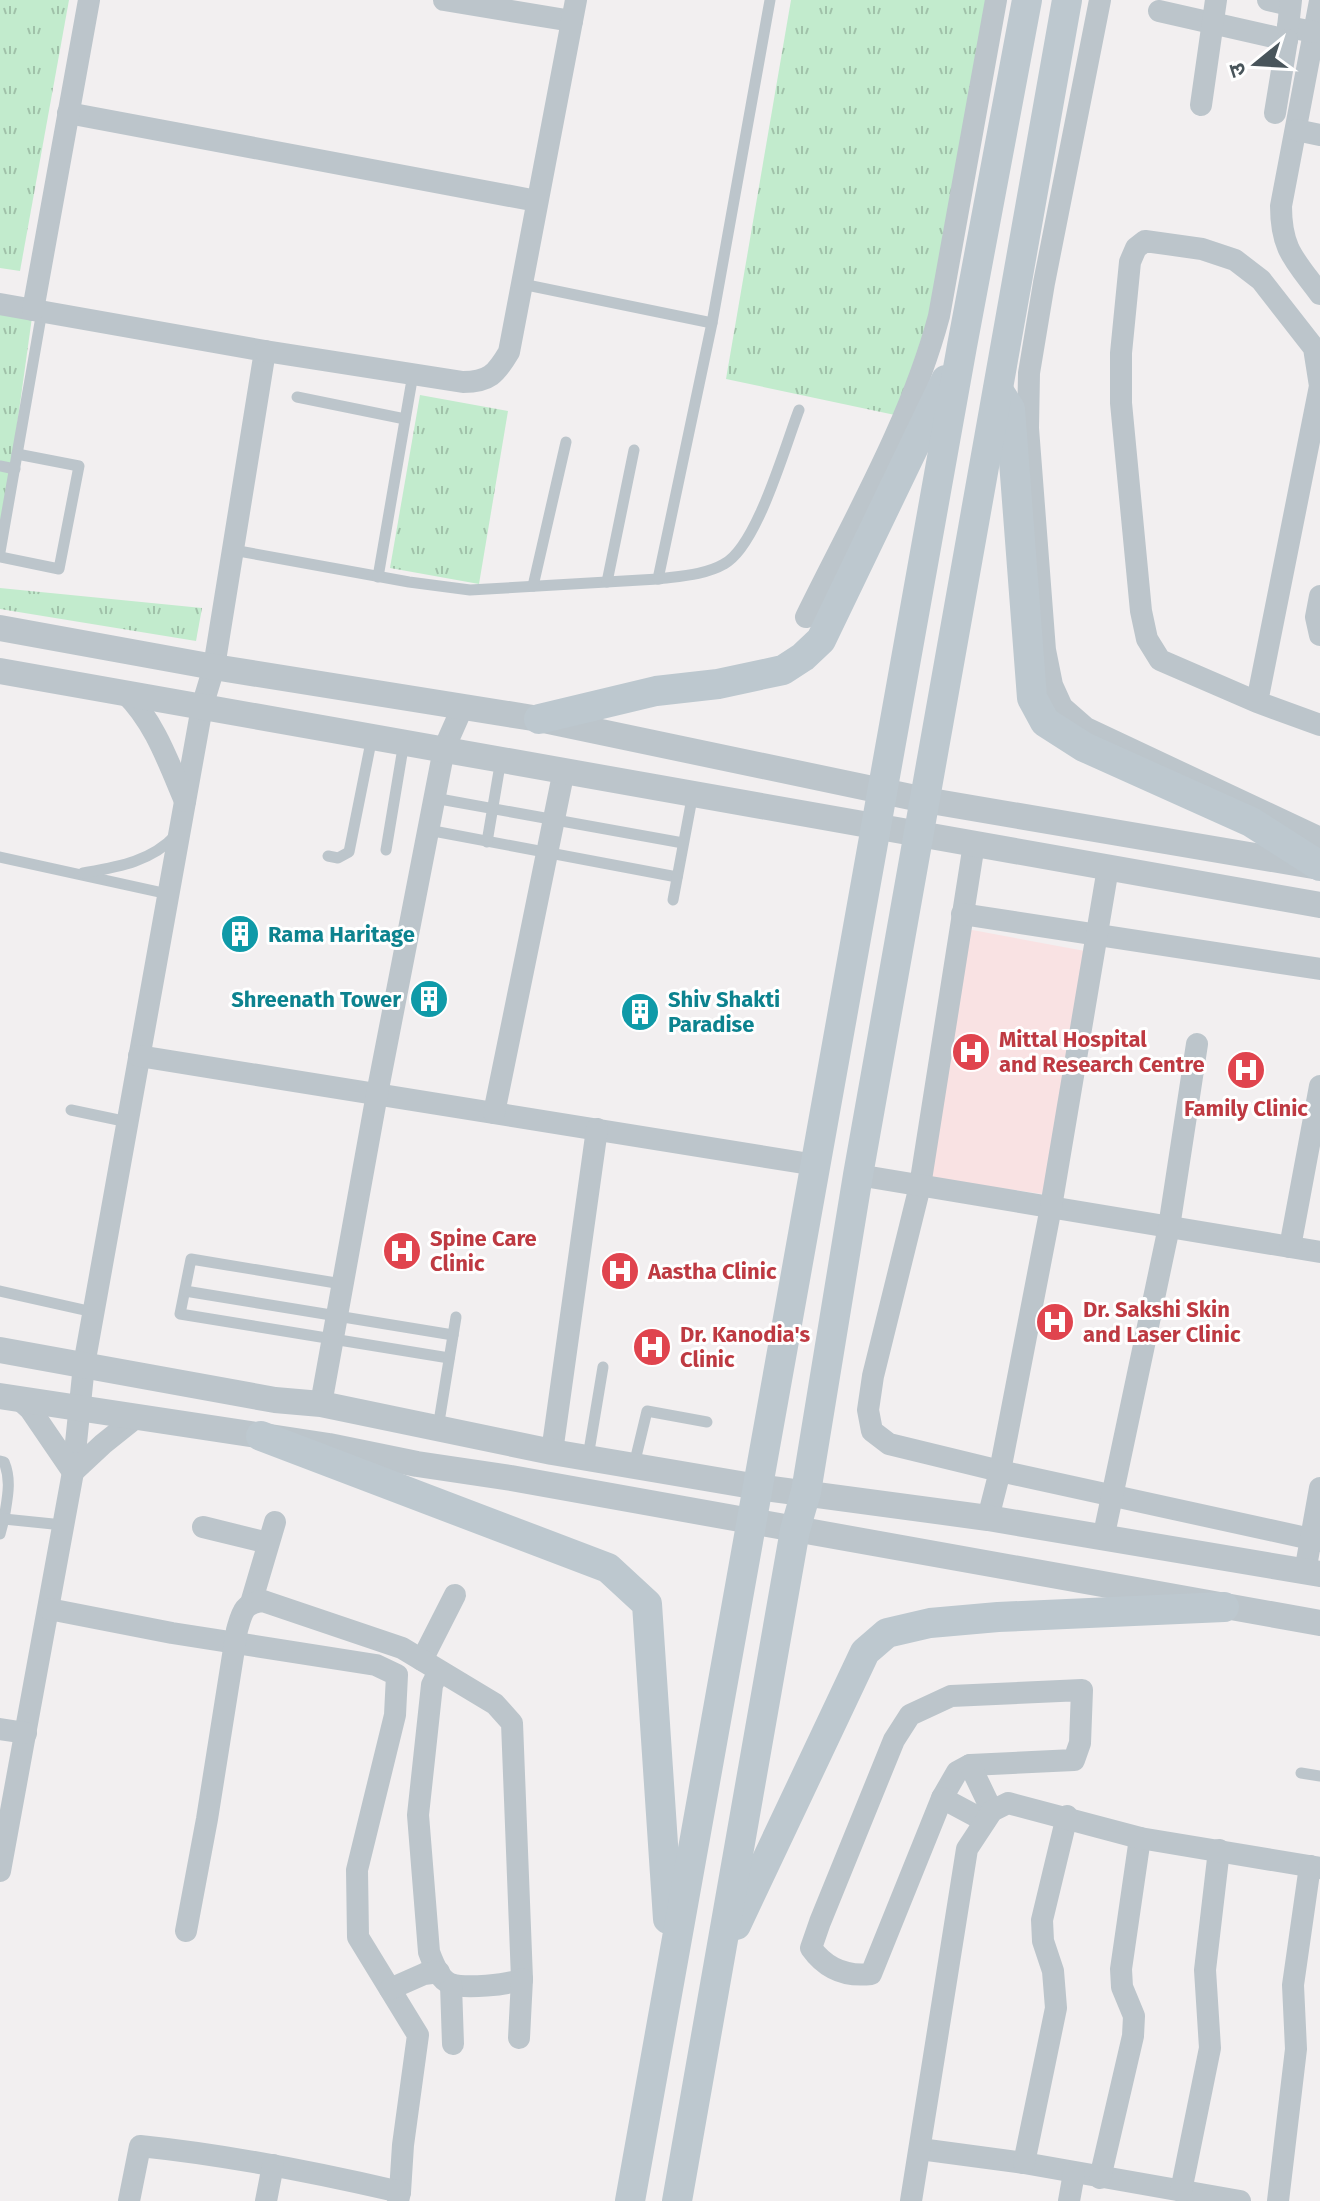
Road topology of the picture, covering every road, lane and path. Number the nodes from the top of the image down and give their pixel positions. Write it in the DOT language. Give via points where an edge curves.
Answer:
graph roads {
  1 [pos="89,0"];
  2 [pos="444,0"];
  3 [pos="770,0"];
  4 [pos="996,0"];
  5 [pos="1027,0"];
  6 [pos="1067,0"];
  7 [pos="1100,0"];
  8 [pos="1216,0"];
  9 [pos="1268,0"];
  10 [pos="1320,1"];
  11 [pos="574,10"];
  12 [pos="1159,11"];
  13 [pos="1289,18"];
  14 [pos="1213,24"];
  15 [pos="1314,32"];
  16 [pos="1201,105"];
  17 [pos="68,113"];
  18 [pos="1275,113"];
  19 [pos="1296,130"];
  20 [pos="1320,135"];
  21 [pos="537,201"];
  22 [pos="522,284"];
  23 [pos="1320,294"];
  24 [pos="0,304"];
  25 [pos="38,310"];
  26 [pos="712,323"];
  27 [pos="962,346"];
  28 [pos="265,351"];
  29 [pos="413,374"];
  30 [pos="997,388"];
  31 [pos="297,397"];
  32 [pos="1318,407"];
  33 [pos="799,410"];
  34 [pos="405,419"];
  35 [pos="566,442"];
  36 [pos="634,450"];
  37 [pos="17,454"];
  38 [pos="0,466"];
  39 [pos="15,469"];
  40 [pos="233,550"];
  41 [pos="0,554"];
  42 [pos="378,577"];
  43 [pos="658,579"];
  44 [pos="607,582"];
  45 [pos="533,586"];
  46 [pos="1320,596"];
  47 [pos="806,617"];
  48 [pos="0,628"];
  49 [pos="1320,635"];
  50 [pos="214,667"];
  51 [pos="0,671"];
  52 [pos="125,693"];
  53 [pos="1257,702"];
  54 [pos="463,706"];
  55 [pos="202,707"];
  56 [pos="539,719"];
  57 [pos="1320,725"];
  58 [pos="372,736"];
  59 [pos="404,742"];
  60 [pos="444,749"];
  61 [pos="502,759"];
  62 [pos="564,770"];
  63 [pos="884,791"];
  64 [pos="693,793"];
  65 [pos="434,798"];
  66 [pos="925,800"];
  67 [pos="185,801"];
  68 [pos="492,809"];
  69 [pos="554,821"];
  70 [pos="878,826"];
  71 [pos="180,829"];
  72 [pos="428,830"];
  73 [pos="919,834"];
  74 [pos="1320,838"];
  75 [pos="487,842"];
  76 [pos="683,843"];
  77 [pos="974,844"];
  78 [pos="386,850"];
  79 [pos="547,854"];
  80 [pos="328,856"];
  81 [pos="0,857"];
  82 [pos="1320,866"];
  83 [pos="1108,868"];
  84 [pos="79,874"];
  85 [pos="677,877"];
  86 [pos="168,894"];
  87 [pos="673,900"];
  88 [pos="1320,905"];
  89 [pos="962,914"];
  90 [pos="1097,935"];
  91 [pos="1320,969"];
  92 [pos="1197,1044"];
  93 [pos="139,1056"];
  94 [pos="1320,1086"];
  95 [pos="377,1094"];
  96 [pos="71,1110"];
  97 [pos="494,1113"];
  98 [pos="128,1122"];
  99 [pos="597,1129"];
  100 [pos="816,1165"];
  101 [pos="858,1175"];
  102 [pos="920,1186"];
  103 [pos="1051,1207"];
  104 [pos="1169,1227"];
  105 [pos="1290,1247"];
  106 [pos="1320,1252"];
  107 [pos="342,1284"];
  108 [pos="0,1291"];
  109 [pos="185,1291"];
  110 [pos="93,1312"];
  111 [pos="337,1314"];
  112 [pos="456,1317"];
  113 [pos="453,1335"];
  114 [pos="333,1338"];
  115 [pos="0,1350"];
  116 [pos="449,1358"];
  117 [pos="84,1365"];
  118 [pos="603,1367"];
  119 [pos="9,1397"];
  120 [pos="321,1404"];
  121 [pos="81,1409"];
  122 [pos="138,1416"];
  123 [pos="707,1422"];
  124 [pos="438,1429"];
  125 [pos="261,1436"];
  126 [pos="552,1452"];
  127 [pos="588,1458"];
  128 [pos="0,1461"];
  129 [pos="633,1466"];
  130 [pos="1000,1471"];
  131 [pos="73,1472"];
  132 [pos="758,1487"];
  133 [pos="1320,1488"];
  134 [pos="806,1492"];
  135 [pos="1114,1496"];
  136 [pos="988,1518"];
  137 [pos="4,1519"];
  138 [pos="751,1522"];
  139 [pos="63,1525"];
  140 [pos="203,1527"];
  141 [pos="795,1530"];
  142 [pos="0,1534"];
  143 [pos="1103,1539"];
  144 [pos="1315,1540"];
  145 [pos="1312,1573"];
  146 [pos="455,1595"];
  147 [pos="251,1603"];
  148 [pos="1224,1607"];
  149 [pos="49,1609"];
  150 [pos="1320,1623"];
  151 [pos="234,1642"];
  152 [pos="431,1665"];
  153 [pos="0,1729"];
  154 [pos="26,1733"];
  155 [pos="970,1765"];
  156 [pos="1301,1773"];
  157 [pos="1320,1776"];
  158 [pos="942,1798"];
  159 [pos="988,1816"];
  160 [pos="1067,1816"];
  161 [pos="1140,1838"];
  162 [pos="1219,1850"];
  163 [pos="1315,1867"];
  164 [pos="0,1871"];
  165 [pos="186,1931"];
  166 [pos="720,1959"];
  167 [pos="672,1965"];
  168 [pos="445,1978"];
  169 [pos="522,1979"];
  170 [pos="390,1989"];
  171 [pos="519,2038"];
  172 [pos="453,2044"];
  173 [pos="920,2149"];
  174 [pos="1024,2163"];
  175 [pos="273,2165"];
  176 [pos="1074,2173"];
  177 [pos="1100,2178"];
  178 [pos="1181,2191"];
  179 [pos="399,2197"];
  180 [pos="129,2201"];
  181 [pos="266,2201"];
  182 [pos="630,2201"];
  183 [pos="677,2201"];
  184 [pos="911,2201"];
  185 [pos="1069,2201"];
  186 [pos="1240,2201"];
  187 [pos="1278,2201"];
  1 -- 17 [label="street"];
  2 -- 11 [label="street"];
  3 -- 26 [label="lane"];
  4 -- 47 [label="street" via="927,361"];
  5 -- 27 [label="main road"];
  6 -- 30 [label="main road"];
  7 -- 74 [label="street" via="1029,373 1031,482 1052,685 1062,707 1086,728"];
  8 -- 14 [label="street"];
  9 -- 13 [label="street"];
  10 -- 15 [label="street"];
  11 -- 21 [label="street"];
  12 -- 14 [label="street"];
  13 -- 14 [label="street"];
  13 -- 15 [label="street"];
  13 -- 18 [label="street"];
  14 -- 16 [label="street"];
  15 -- 19 [label="street"];
  17 -- 21 [label="street"];
  17 -- 25 [label="street"];
  19 -- 20 [label="street"];
  19 -- 23 [label="street" via="1281,231"];
  21 -- 22 [label="street"];
  22 -- 26 [label="lane"];
  22 -- 29 [label="street" via="509,352 493,374 481,382"];
  24 -- 25 [label="street"];
  25 -- 28 [label="street"];
  25 -- 37 [label="lane"];
  26 -- 43 [label="lane"];
  27 -- 56 [label="main road" via="821,640 803,657 783,670 755,677 656,691"];
  27 -- 63 [label="main road"];
  28 -- 29 [label="street"];
  28 -- 40 [label="street"];
  29 -- 34 [label="lane"];
  30 -- 66 [label="main road"];
  30 -- 82 [label="main road" via="1010,409 1032,698 1045,722 1084,747 1251,822"];
  31 -- 34 [label="lane"];
  32 -- 53 [label="street"];
  32 -- 53 [label="street" via="1314,348 1261,280 1235,260 1202,249 1145,241 1136,248 1123,320 1121,403 1147,639 1160,660"];
  33 -- 43 [label="lane" via="743,547 728,563 710,571"];
  34 -- 42 [label="lane"];
  35 -- 45 [label="lane"];
  36 -- 44 [label="lane"];
  37 -- 39 [label="lane"];
  37 -- 41 [label="lane" via="79,466 59,569"];
  38 -- 39 [label="lane"];
  39 -- 41 [label="lane"];
  40 -- 42 [label="lane"];
  40 -- 50 [label="street"];
  42 -- 45 [label="lane" via="470,590"];
  43 -- 44 [label="lane"];
  44 -- 45 [label="lane"];
  46 -- 49 [label="street"];
  48 -- 50 [label="street"];
  50 -- 54 [label="street"];
  50 -- 55 [label="street"];
  51 -- 52 [label="street"];
  52 -- 55 [label="street"];
  52 -- 67 [label="street" via="158,737"];
  53 -- 57 [label="street"];
  54 -- 56 [label="street"];
  54 -- 60 [label="street"];
  55 -- 58 [label="street"];
  55 -- 67 [label="street"];
  56 -- 63 [label="street"];
  58 -- 59 [label="street"];
  58 -- 80 [label="lane" via="349,852"];
  59 -- 60 [label="street"];
  59 -- 78 [label="lane"];
  60 -- 61 [label="street"];
  60 -- 65 [label="street"];
  61 -- 62 [label="street"];
  61 -- 68 [label="lane"];
  62 -- 64 [label="street"];
  62 -- 69 [label="street"];
  63 -- 66 [label="street"];
  63 -- 70 [label="main road"];
  64 -- 70 [label="street"];
  64 -- 76 [label="lane"];
  65 -- 68 [label="lane"];
  65 -- 72 [label="street"];
  66 -- 73 [label="main road"];
  66 -- 82 [label="street"];
  67 -- 71 [label="street"];
  68 -- 69 [label="lane"];
  68 -- 75 [label="lane"];
  69 -- 76 [label="lane"];
  69 -- 79 [label="street"];
  70 -- 73 [label="street"];
  70 -- 100 [label="main road"];
  71 -- 84 [label="lane" via="174,839 132,864"];
  71 -- 86 [label="street"];
  72 -- 75 [label="lane"];
  72 -- 95 [label="street"];
  73 -- 77 [label="street"];
  73 -- 101 [label="main road"];
  75 -- 79 [label="lane"];
  76 -- 85 [label="lane"];
  77 -- 83 [label="street"];
  77 -- 89 [label="street"];
  79 -- 85 [label="lane"];
  79 -- 97 [label="street"];
  81 -- 84 [label="lane"];
  83 -- 88 [label="street"];
  83 -- 90 [label="street"];
  84 -- 86 [label="lane"];
  85 -- 87 [label="lane"];
  86 -- 93 [label="street"];
  89 -- 90 [label="street"];
  89 -- 102 [label="street"];
  90 -- 91 [label="street"];
  90 -- 103 [label="street"];
  92 -- 104 [label="street"];
  93 -- 95 [label="street"];
  93 -- 98 [label="street"];
  94 -- 105 [label="street"];
  95 -- 97 [label="street"];
  95 -- 107 [label="street"];
  96 -- 98 [label="lane"];
  97 -- 99 [label="street"];
  98 -- 110 [label="street"];
  99 -- 100 [label="street"];
  99 -- 126 [label="street"];
  100 -- 132 [label="main road"];
  101 -- 102 [label="street"];
  101 -- 134 [label="main road"];
  102 -- 103 [label="street"];
  102 -- 130 [label="street" via="873,1376 868,1410 872,1431 889,1444"];
  103 -- 104 [label="street"];
  103 -- 130 [label="street"];
  104 -- 105 [label="street"];
  104 -- 135 [label="street"];
  105 -- 106 [label="street"];
  107 -- 109 [label="lane" via="191,1259"];
  107 -- 111 [label="street"];
  108 -- 110 [label="lane"];
  109 -- 111 [label="lane"];
  109 -- 114 [label="lane" via="180,1314"];
  110 -- 117 [label="street"];
  111 -- 113 [label="lane"];
  111 -- 114 [label="street"];
  112 -- 113 [label="lane"];
  113 -- 116 [label="lane"];
  114 -- 116 [label="lane"];
  114 -- 120 [label="street"];
  115 -- 117 [label="street"];
  116 -- 124 [label="lane"];
  117 -- 120 [label="street"];
  117 -- 121 [label="street"];
  118 -- 127 [label="lane"];
  119 -- 121 [label="street"];
  119 -- 131 [label="street" via="30,1409"];
  120 -- 124 [label="street"];
  121 -- 122 [label="street"];
  121 -- 131 [label="street"];
  122 -- 125 [label="street"];
  122 -- 131 [label="street"];
  123 -- 129 [label="lane" via="647,1411"];
  124 -- 126 [label="street"];
  125 -- 138 [label="street"];
  125 -- 167 [label="main road" via="608,1568 647,1604"];
  126 -- 127 [label="street"];
  127 -- 129 [label="street"];
  128 -- 137 [label="lane" via="9,1483"];
  129 -- 132 [label="street"];
  130 -- 135 [label="street"];
  130 -- 136 [label="street"];
  131 -- 139 [label="street"];
  132 -- 134 [label="street"];
  132 -- 138 [label="main road"];
  133 -- 144 [label="street"];
  134 -- 136 [label="street"];
  134 -- 141 [label="main road"];
  135 -- 143 [label="street"];
  135 -- 144 [label="street"];
  136 -- 143 [label="street"];
  137 -- 139 [label="lane"];
  137 -- 142 [label="lane"];
  138 -- 141 [label="street"];
  138 -- 167 [label="main road"];
  139 -- 149 [label="street"];
  140 -- 147 [label="street" via="272,1532"];
  141 -- 148 [label="street"];
  141 -- 166 [label="main road"];
  143 -- 145 [label="street"];
  144 -- 145 [label="street"];
  146 -- 152 [label="street"];
  147 -- 151 [label="street" via="241,1612"];
  147 -- 152 [label="street" via="268,1602 402,1648"];
  148 -- 150 [label="street"];
  148 -- 166 [label="main road" via="998,1617 887,1633 865,1652"];
  149 -- 151 [label="street"];
  149 -- 154 [label="street"];
  151 -- 165 [label="street"];
  151 -- 170 [label="street" via="376,1665 397,1675 395,1715 357,1870 358,1937"];
  152 -- 168 [label="street" via="418,1815 429,1952"];
  152 -- 169 [label="street" via="495,1704 512,1723"];
  153 -- 154 [label="street"];
  154 -- 164 [label="street"];
  155 -- 158 [label="street" via="957,1772"];
  155 -- 158 [label="street" via="1074,1760 1080,1743 1082,1690 951,1696 910,1715 894,1740 820,1922 811,1948 821,1963 846,1974 871,1974"];
  155 -- 159 [label="street"];
  156 -- 157 [label="lane"];
  158 -- 159 [label="street"];
  159 -- 160 [label="street" via="1008,1803"];
  159 -- 173 [label="street" via="967,1849"];
  160 -- 161 [label="street"];
  160 -- 174 [label="street" via="1042,1920 1056,2008"];
  161 -- 162 [label="street"];
  161 -- 177 [label="street" via="1121,1969 1134,2016 1133,2036"];
  162 -- 163 [label="street"];
  162 -- 178 [label="street" via="1205,1970 1210,2048"];
  163 -- 187 [label="street" via="1293,1985 1296,2049"];
  166 -- 183 [label="main road"];
  167 -- 182 [label="main road"];
  168 -- 169 [label="street" via="492,1985"];
  168 -- 170 [label="street" via="424,1974"];
  168 -- 172 [label="street"];
  169 -- 171 [label="street"];
  170 -- 179 [label="street" via="418,2035"];
  173 -- 174 [label="street"];
  173 -- 184 [label="street"];
  174 -- 176 [label="street"];
  175 -- 179 [label="street"];
  175 -- 180 [label="street" via="140,2146"];
  175 -- 181 [label="street"];
  176 -- 177 [label="street"];
  176 -- 185 [label="street"];
  177 -- 178 [label="street"];
  178 -- 186 [label="street"];
}
